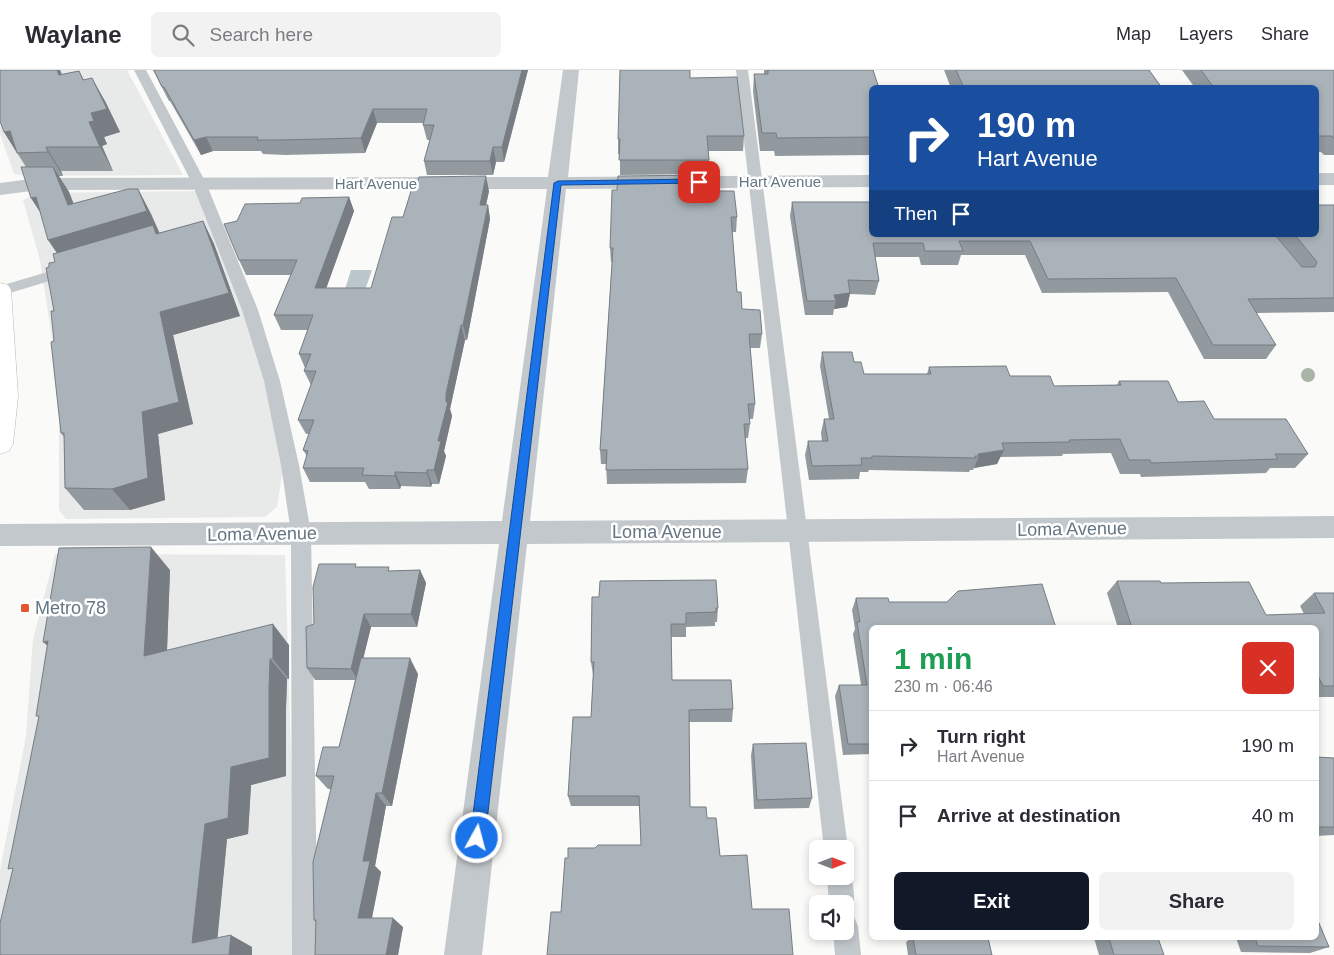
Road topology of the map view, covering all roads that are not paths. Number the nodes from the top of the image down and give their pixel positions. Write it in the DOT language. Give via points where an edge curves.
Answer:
graph roads {
  1 [pos="140,70"];
  2 [pos="571,70"];
  3 [pos="742,70"];
  4 [pos="1319,179"];
  5 [pos="1334,179"];
  6 [pos="756,181"];
  7 [pos="869,181"];
  8 [pos="199,183"];
  9 [pos="558,183"];
  10 [pos="0,189"];
  11 [pos="84,266"];
  12 [pos="0,290"];
  13 [pos="0,444"];
  14 [pos="1334,526"];
  15 [pos="799,532"];
  16 [pos="301,533"];
  17 [pos="514,533"];
  18 [pos="0,535"];
  19 [pos="835,840"];
  20 [pos="846,940"];
  21 [pos="305,955"];
  22 [pos="463,955"];
  23 [pos="848,955"];
  1 -- 8 [label="lane"];
  2 -- 9 [label="street"];
  3 -- 6 [label="lane"];
  4 -- 5 [label="street"];
  6 -- 7 [label="street, Hart Avenue"];
  6 -- 9 [label="street, Hart Avenue"];
  6 -- 15 [label="lane"];
  8 -- 9 [label="street, Hart Avenue"];
  8 -- 10 [label="street, Hart Avenue" via="39,184"];
  8 -- 16 [label="lane" via="212,228 250,310 272,382"];
  9 -- 17 [label="street"];
  11 -- 12 [label="lane"];
  12 -- 13 [label="main road" via="6,396"];
  14 -- 15 [label="street, Loma Avenue"];
  15 -- 17 [label="street, Loma Avenue"];
  15 -- 19 [label="lane"];
  16 -- 17 [label="street, Loma Avenue"];
  16 -- 18 [label="street, Loma Avenue"];
  16 -- 21 [label="lane"];
  17 -- 22 [label="street"];
  20 -- 23 [label="lane"];
}
